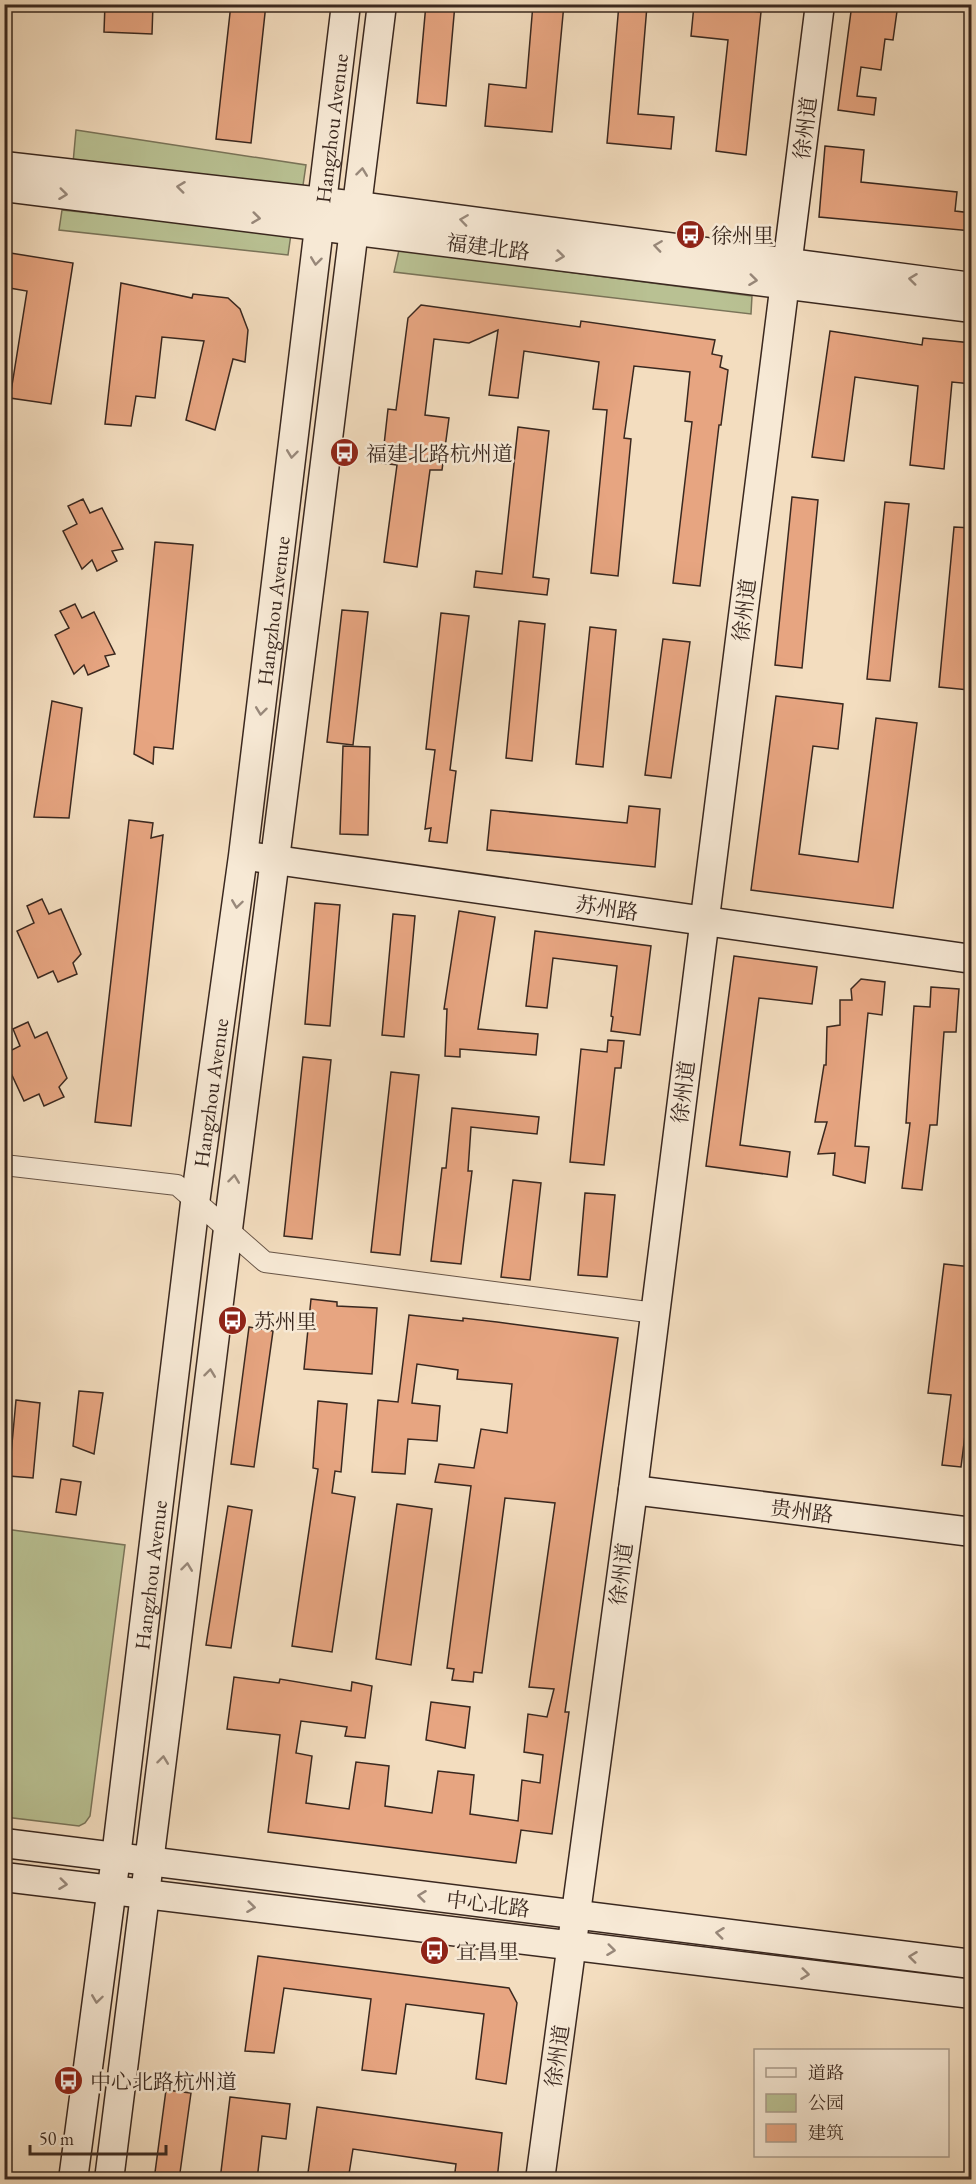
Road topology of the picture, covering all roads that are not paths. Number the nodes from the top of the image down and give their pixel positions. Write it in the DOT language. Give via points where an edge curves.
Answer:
graph roads {
  1 [pos="346,4"];
  2 [pos="382,4"];
  3 [pos="820,4"];
  4 [pos="4,166"];
  5 [pos="4,187"];
  6 [pos="321,214"];
  7 [pos="357,218"];
  8 [pos="786,274"];
  9 [pos="972,287"];
  10 [pos="972,308"];
  11 [pos="243,856"];
  12 [pos="274,860"];
  13 [pos="704,922"];
  14 [pos="972,959"];
  15 [pos="4,1165"];
  16 [pos="195,1203"];
  17 [pos="227,1231"];
  18 [pos="655,1313"];
  19 [pos="633,1490"];
  20 [pos="972,1532"];
  21 [pos="156,1818"];
  22 [pos="4,1843"];
  23 [pos="194,1867"];
  24 [pos="4,1877"];
  25 [pos="134,1878"];
  26 [pos="193,1900"];
  27 [pos="577,1915"];
  28 [pos="140,1942"];
  29 [pos="572,1946"];
  30 [pos="972,1964"];
  31 [pos="972,1994"];
  32 [pos="73,2180"];
  33 [pos="109,2180"];
  34 [pos="540,2180"];
  1 -- 6 [label="main road, Hangzhou Avenue"];
  7 -- 2 [label="main road, Hangzhou Avenue, one-way"];
  3 -- 8 [label="main road, 徐州道"];
  6 -- 4 [label="main road, 福建北路, one-way"];
  5 -- 6 [label="main road, 福建北路, one-way"];
  6 -- 7 [label="main road, 福建北路"];
  6 -- 11 [label="main road, Hangzhou Avenue, one-way"];
  7 -- 8 [label="main road, 福建北路"];
  7 -- 12 [label="main road, Hangzhou Avenue"];
  9 -- 8 [label="main road, 福建北路, one-way"];
  8 -- 10 [label="main road, 福建北路"];
  8 -- 13 [label="main road, 徐州道"];
  11 -- 12 [label="main road, 苏州路"];
  11 -- 16 [label="main road, Hangzhou Avenue, one-way"];
  12 -- 13 [label="main road, 苏州路"];
  17 -- 12 [label="main road, Hangzhou Avenue, one-way"];
  13 -- 14 [label="main road, 苏州路"];
  13 -- 18 [label="main road, 徐州道"];
  15 -- 16 [label="street" via="177,1185"];
  16 -- 17 [label="street"];
  16 -- 25 [label="main road, Hangzhou Avenue" via="121,1812"];
  17 -- 18 [label="street" via="265,1262"];
  21 -- 17 [label="main road, Hangzhou Avenue, one-way"];
  18 -- 19 [label="main road, 徐州道"];
  19 -- 20 [label="main road, 贵州路"];
  19 -- 27 [label="main road, 徐州道"];
  21 -- 23 [label="main road" via="159,1838 167,1852"];
  21 -- 25 [label="main road, Hangzhou Avenue"];
  22 -- 25 [label="main road, 中心北路" via="81,1853"];
  23 -- 25 [label="main road"];
  27 -- 23 [label="main road, 中心北路, one-way"];
  24 -- 25 [label="main road, 中心北路, one-way"];
  25 -- 26 [label="main road, 中心北路"];
  25 -- 28 [label="main road, Hangzhou Avenue"];
  25 -- 32 [label="main road, one-way" via="104,1941"];
  26 -- 28 [label="main road" via="160,1907 147,1922"];
  26 -- 29 [label="main road, 中心北路, one-way"];
  27 -- 29 [label="main road, 徐州道"];
  30 -- 27 [label="main road, 中心北路, one-way"];
  28 -- 33 [label="main road, Hangzhou Avenue"];
  29 -- 31 [label="main road, 中心北路, one-way"];
  29 -- 34 [label="main road, 徐州道"];
}
